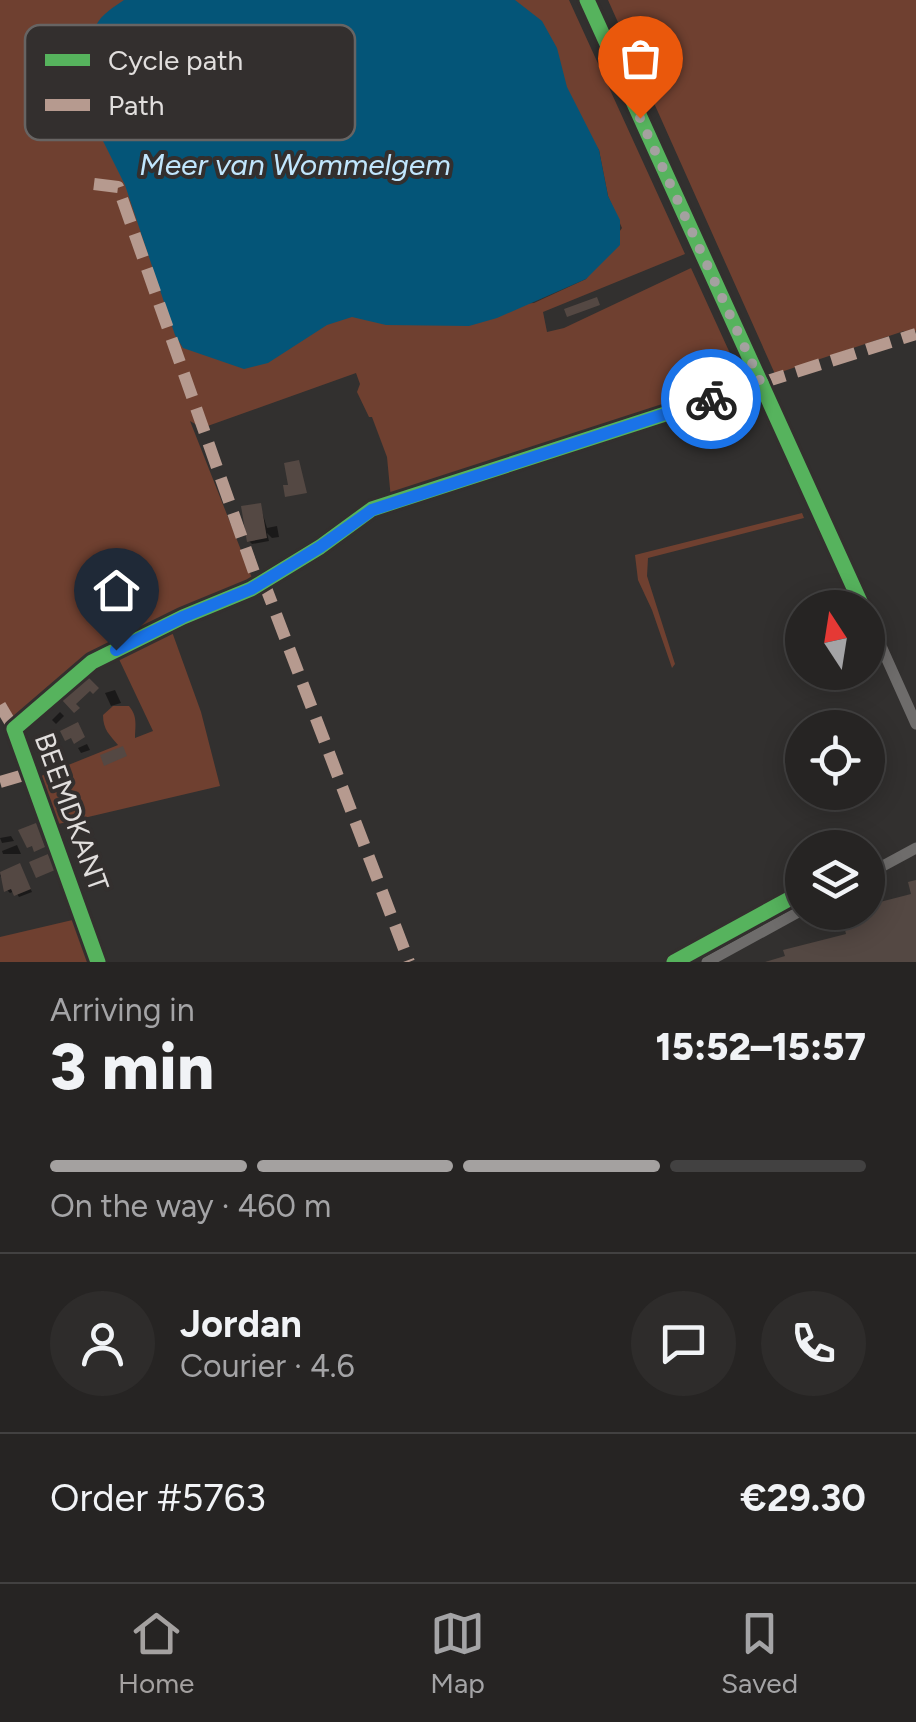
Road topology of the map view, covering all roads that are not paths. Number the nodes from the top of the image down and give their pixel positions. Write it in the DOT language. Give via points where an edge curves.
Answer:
graph roads {
  1 [pos="587,0"];
  2 [pos="761,383"];
  3 [pos="855,590"];
  4 [pos="885,655"];
  5 [pos="916,724"];
  6 [pos="916,848"];
  7 [pos="885,865"];
  8 [pos="785,919"];
  9 [pos="98,962"];
  10 [pos="708,962"];
  1 -- 2 [label="street"];
  2 -- 3 [label="street"];
  2 -- 9 [label="street, BEEMDKANT" via="372,510 251,589 159,628 72,676 14,729"];
  4 -- 5 [label="street"];
  6 -- 7 [label="street"];
  8 -- 10 [label="street"];
}
